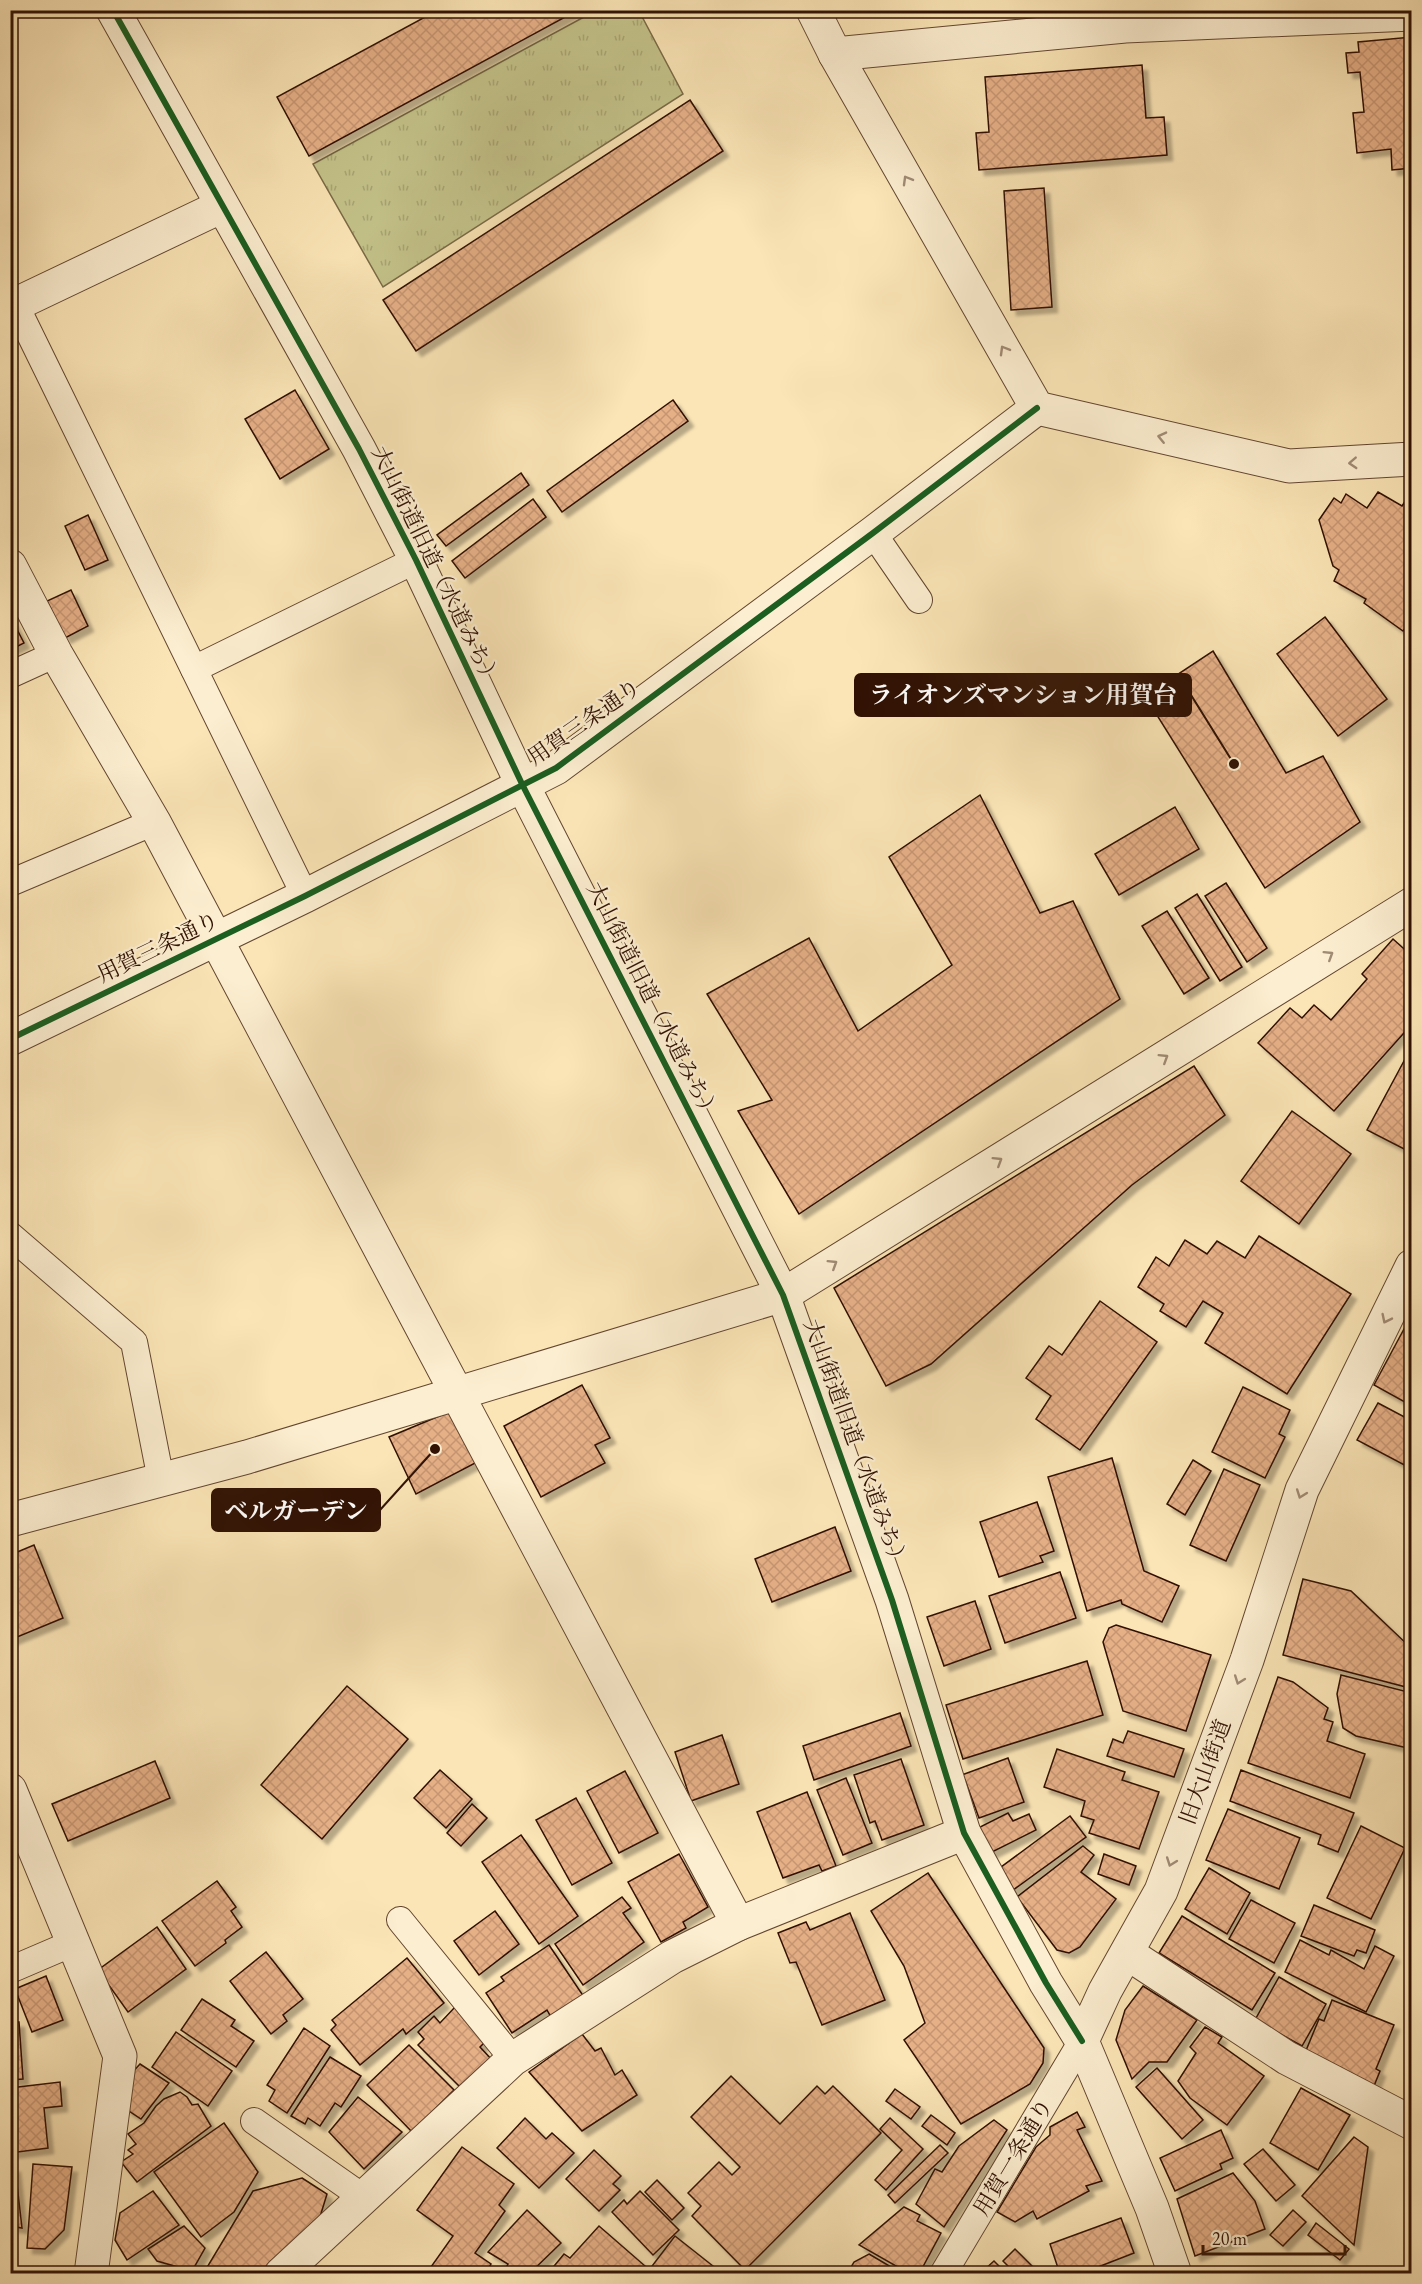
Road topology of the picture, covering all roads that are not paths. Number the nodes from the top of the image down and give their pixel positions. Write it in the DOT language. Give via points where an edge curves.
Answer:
graph roads {
  1 [pos="113,10"];
  2 [pos="813,10"];
  3 [pos="1412,14"];
  4 [pos="1125,18"];
  5 [pos="835,54"];
  6 [pos="222,206"];
  7 [pos="13,305"];
  8 [pos="1037,408"];
  9 [pos="1412,459"];
  10 [pos="873,533"];
  11 [pos="416,560"];
  12 [pos="10,566"];
  13 [pos="920,600"];
  14 [pos="56,654"];
  15 [pos="194,669"];
  16 [pos="10,675"];
  17 [pos="523,786"];
  18 [pos="154,822"];
  19 [pos="10,883"];
  20 [pos="305,896"];
  21 [pos="1412,904"];
  22 [pos="214,939"];
  23 [pos="10,1039"];
  24 [pos="10,1235"];
  25 [pos="1412,1266"];
  26 [pos="783,1295"];
  27 [pos="457,1394"];
  28 [pos="161,1480"];
  29 [pos="10,1520"];
  30 [pos="10,1790"];
  31 [pos="964,1833"];
  32 [pos="400,1920"];
  33 [pos="738,1924"];
  34 [pos="73,1942"];
  35 [pos="1127,1953"];
  36 [pos="10,1970"];
  37 [pos="1082,2041"];
  38 [pos="513,2059"];
  39 [pos="254,2121"];
  40 [pos="1412,2123"];
  41 [pos="364,2198"];
  42 [pos="91,2274"];
  43 [pos="281,2274"];
  44 [pos="943,2274"];
  45 [pos="1175,2274"];
  1 -- 6 [label="street, 大山街道旧道（水道みち）"];
  2 -- 5 [label="street"];
  3 -- 4 [label="street"];
  4 -- 5 [label="street"];
  8 -- 5 [label="street, one-way"];
  6 -- 7 [label="street"];
  6 -- 11 [label="street, 大山街道旧道（水道みち）" via="359,449"];
  7 -- 15 [label="lane"];
  9 -- 8 [label="street, one-way" via="1289,466"];
  8 -- 10 [label="street, 用賀三条通り"];
  10 -- 13 [label="lane"];
  10 -- 17 [label="street, 用賀三条通り" via="556,768"];
  11 -- 15 [label="lane"];
  11 -- 17 [label="street, 大山街道旧道（水道みち）"];
  12 -- 14 [label="street"];
  14 -- 16 [label="lane"];
  14 -- 18 [label="street"];
  15 -- 20 [label="lane"];
  17 -- 20 [label="street, 用賀三条通り"];
  17 -- 26 [label="street, 大山街道旧道（水道みち）"];
  18 -- 19 [label="lane"];
  18 -- 22 [label="street"];
  20 -- 22 [label="street, 用賀三条通り"];
  26 -- 21 [label="street, one-way"];
  22 -- 23 [label="street, 用賀三条通り"];
  22 -- 27 [label="street"];
  24 -- 28 [label="lane" via="134,1342"];
  25 -- 35 [label="street, 旧大山街道, one-way" via="1302,1490 1247,1660 1161,1891"];
  26 -- 27 [label="street"];
  26 -- 31 [label="street, 大山街道旧道（水道みち）" via="892,1600"];
  27 -- 28 [label="street"];
  27 -- 33 [label="street"];
  28 -- 29 [label="street"];
  30 -- 34 [label="street"];
  31 -- 33 [label="street"];
  31 -- 37 [label="street, 大山街道旧道（水道みち）"];
  32 -- 38 [label="lane"];
  33 -- 38 [label="street" via="672,1957"];
  34 -- 36 [label="lane"];
  34 -- 42 [label="street" via="120,2056"];
  35 -- 37 [label="street, 旧大山街道"];
  35 -- 40 [label="street" via="1287,2058"];
  37 -- 44 [label="lane, 用賀一条通り"];
  37 -- 45 [label="street" via="1152,2208"];
  38 -- 41 [label="street"];
  39 -- 41 [label="lane"];
  41 -- 43 [label="street"];
}
